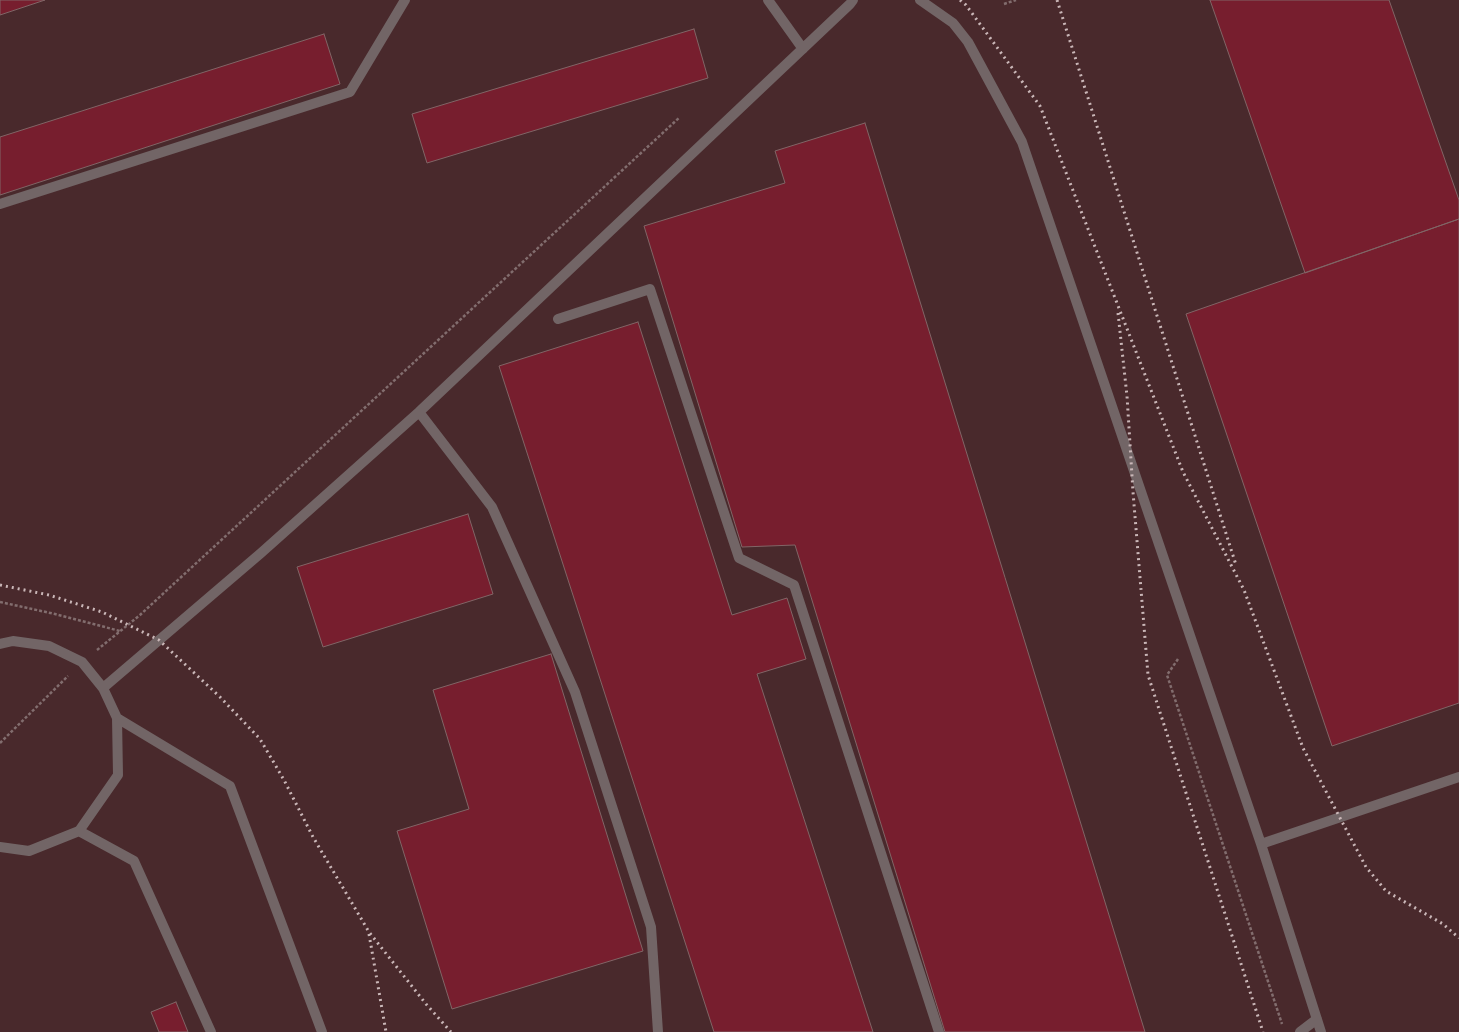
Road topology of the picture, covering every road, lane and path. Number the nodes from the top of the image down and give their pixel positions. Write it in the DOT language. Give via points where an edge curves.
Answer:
graph roads {
  1 [pos="405,0"];
  2 [pos="768,0"];
  3 [pos="853,0"];
  4 [pos="920,0"];
  5 [pos="1016,0"];
  6 [pos="1004,4"];
  7 [pos="803,49"];
  8 [pos="680,117"];
  9 [pos="0,204"];
  10 [pos="558,319"];
  11 [pos="419,412"];
  12 [pos="0,602"];
  13 [pos="120,631"];
  14 [pos="0,637"];
  15 [pos="1191,638"];
  16 [pos="13,641"];
  17 [pos="0,644"];
  18 [pos="82,662"];
  19 [pos="103,688"];
  20 [pos="117,718"];
  21 [pos="0,743"];
  22 [pos="1459,777"];
  23 [pos="79,831"];
  24 [pos="1261,844"];
  25 [pos="0,847"];
  26 [pos="1317,1019"];
  27 [pos="1282,1024"];
  28 [pos="212,1032"];
  29 [pos="322,1032"];
  30 [pos="658,1032"];
  31 [pos="939,1032"];
  32 [pos="1300,1032"];
  33 [pos="1321,1032"];
  1 -- 9 [label="lane" via="350,92"];
  2 -- 7 [label="lane"];
  3 -- 7 [label="lane"];
  4 -- 15 [label="lane" via="953,23 968,42 1022,142"];
  5 -- 6 [label="path"];
  7 -- 11 [label="lane"];
  8 -- 13 [label="path"];
  10 -- 31 [label="lane" via="650,289 739,558 794,585"];
  11 -- 19 [label="lane" via="261,553"];
  11 -- 30 [label="lane" via="492,507 575,692 651,927"];
  12 -- 13 [label="path"];
  13 -- 18 [label="path"];
  14 -- 16 [label="lane"];
  15 -- 24 [label="lane"];
  15 -- 27 [label="path" via="1167,675"];
  16 -- 17 [label="lane"];
  16 -- 18 [label="lane" via="49,646"];
  18 -- 19 [label="lane"];
  18 -- 21 [label="path"];
  19 -- 20 [label="lane"];
  20 -- 23 [label="lane" via="118,775"];
  20 -- 29 [label="lane" via="230,786"];
  22 -- 24 [label="lane"];
  23 -- 25 [label="lane" via="28,851"];
  23 -- 28 [label="lane" via="134,861"];
  24 -- 26 [label="lane"];
  26 -- 32 [label="lane"];
  26 -- 33 [label="lane"];
}
